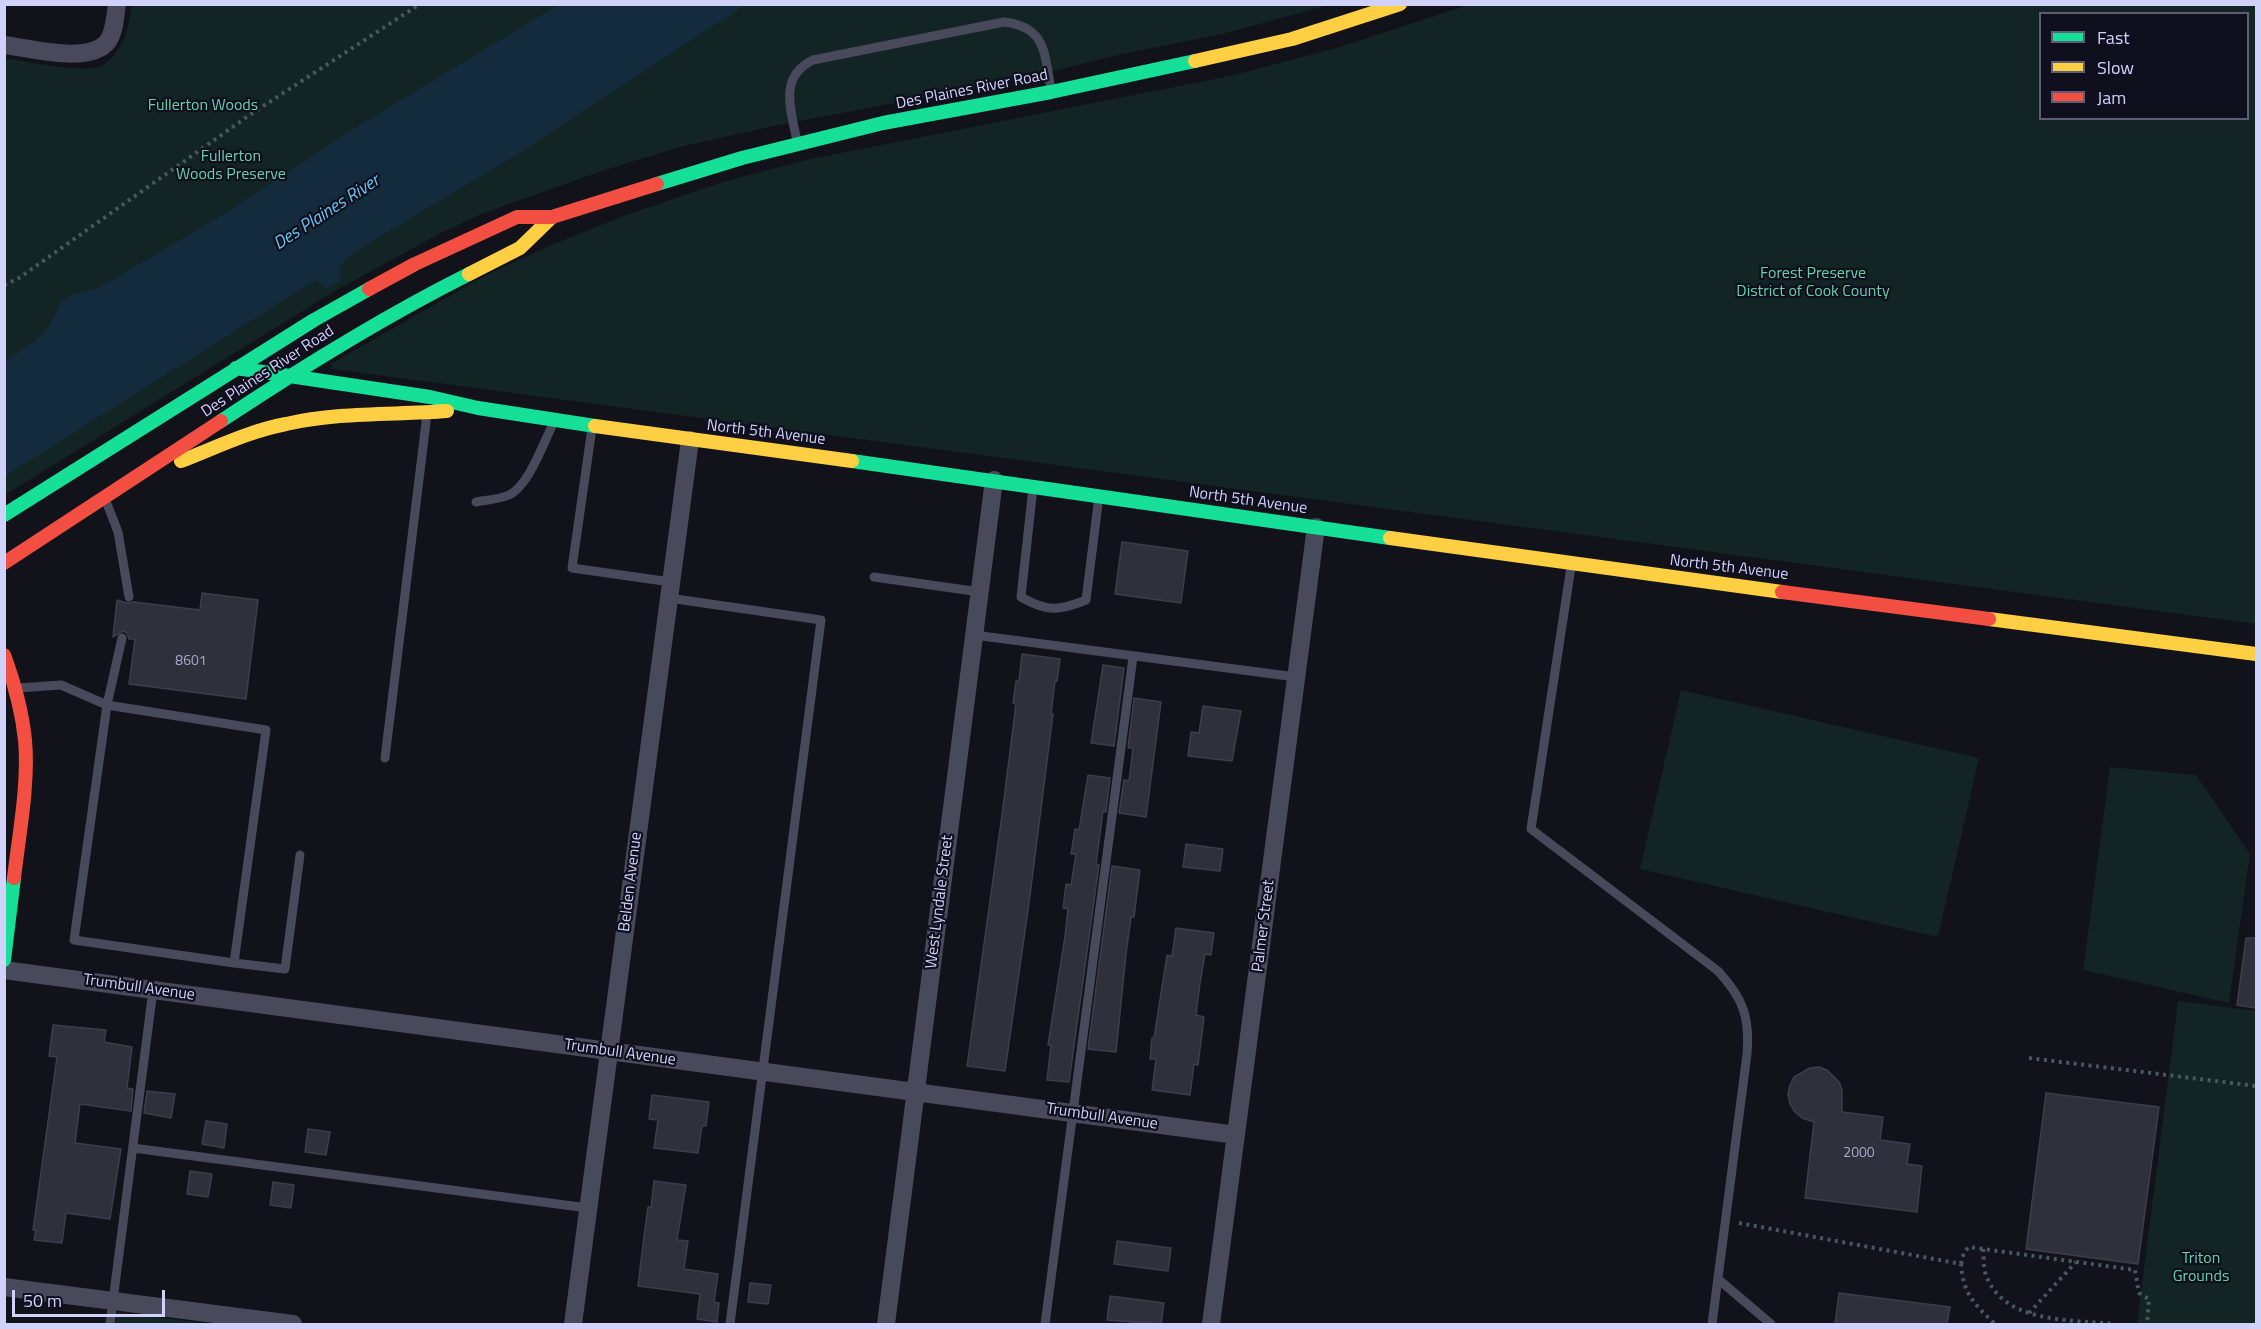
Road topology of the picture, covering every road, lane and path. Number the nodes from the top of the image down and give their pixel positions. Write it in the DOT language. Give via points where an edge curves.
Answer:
graph roads {
  1 [pos="117,4"];
  2 [pos="420,4"];
  3 [pos="1400,4"];
  4 [pos="4,45"];
  5 [pos="1051,92"];
  6 [pos="798,144"];
  7 [pos="552,217"];
  8 [pos="4,285"];
  9 [pos="236,368"];
  10 [pos="291,377"];
  11 [pos="430,397"];
  12 [pos="478,408"];
  13 [pos="427,412"];
  14 [pos="555,420"];
  15 [pos="592,426"];
  16 [pos="690,440"];
  17 [pos="136,478"];
  18 [pos="994,480"];
  19 [pos="1033,485"];
  20 [pos="1100,495"];
  21 [pos="105,499"];
  22 [pos="476,502"];
  23 [pos="4,515"];
  24 [pos="1316,527"];
  25 [pos="4,562"];
  26 [pos="1571,564"];
  27 [pos="874,577"];
  28 [pos="670,590"];
  29 [pos="980,592"];
  30 [pos="129,597"];
  31 [pos="974,635"];
  32 [pos="122,638"];
  33 [pos="2256,654"];
  34 [pos="4,655"];
  35 [pos="1132,657"];
  36 [pos="1296,677"];
  37 [pos="15,688"];
  38 [pos="107,705"];
  39 [pos="385,758"];
  40 [pos="300,855"];
  41 [pos="8,890"];
  42 [pos="4,960"];
  43 [pos="234,963"];
  44 [pos="4,970"];
  45 [pos="153,990"];
  46 [pos="609,1051"];
  47 [pos="2029,1059"];
  48 [pos="762,1072"];
  49 [pos="2256,1086"];
  50 [pos="916,1092"];
  51 [pos="1073,1113"];
  52 [pos="1236,1135"];
  53 [pos="133,1148"];
  54 [pos="588,1208"];
  55 [pos="1739,1223"];
  56 [pos="1983,1249"];
  57 [pos="2076,1262"];
  58 [pos="1961,1264"];
  59 [pos="1718,1279"];
  60 [pos="4,1287"];
  61 [pos="113,1300"];
  62 [pos="2028,1314"];
  63 [pos="110,1324"];
  64 [pos="293,1324"];
  65 [pos="573,1324"];
  66 [pos="730,1324"];
  67 [pos="886,1324"];
  68 [pos="1045,1324"];
  69 [pos="1211,1324"];
  70 [pos="1712,1324"];
  71 [pos="1771,1324"];
  72 [pos="1995,1324"];
  73 [pos="2113,1324"];
  74 [pos="2147,1324"];
  1 -- 4 [label="street" via="108,40 91,52 72,54"];
  2 -- 8 [label="path" via="250,114"];
  3 -- 5 [label="main road, Des Plaines River Road" via="1281,41"];
  5 -- 6 [label="main road, Des Plaines River Road" via="883,123"];
  5 -- 6 [label="lane" via="1042,46 1031,30 1018,23 998,23 813,60 796,72 789,89"];
  6 -- 7 [label="main road, Des Plaines River Road"];
  7 -- 9 [label="main road, Des Plaines River Road" via="517,218 415,264"];
  7 -- 10 [label="main road, Des Plaines River Road" via="520,248 411,303"];
  9 -- 10 [label="main road, North 5th Avenue"];
  9 -- 23 [label="main road, Des Plaines River Road"];
  10 -- 11 [label="main road, North 5th Avenue"];
  10 -- 17 [label="main road, Des Plaines River Road"];
  11 -- 12 [label="main road, North 5th Avenue"];
  11 -- 13 [label="lane"];
  12 -- 13 [label="main road"];
  12 -- 14 [label="main road, North 5th Avenue"];
  13 -- 17 [label="main road" via="297,421"];
  13 -- 39 [label="lane"];
  14 -- 15 [label="main road, North 5th Avenue"];
  14 -- 22 [label="lane" via="517,490"];
  15 -- 16 [label="main road, North 5th Avenue"];
  15 -- 28 [label="lane" via="572,568"];
  16 -- 18 [label="main road, North 5th Avenue"];
  16 -- 28 [label="street, Belden Avenue"];
  17 -- 21 [label="main road, Des Plaines River Road"];
  18 -- 19 [label="main road, North 5th Avenue"];
  18 -- 29 [label="street, West Lyndale Street"];
  19 -- 20 [label="main road, North 5th Avenue"];
  19 -- 20 [label="lane" via="1021,597 1038,607 1064,609 1086,600"];
  20 -- 24 [label="main road, North 5th Avenue"];
  21 -- 25 [label="main road, Des Plaines River Road"];
  21 -- 30 [label="lane" via="118,532"];
  24 -- 26 [label="main road, North 5th Avenue"];
  24 -- 36 [label="street, Palmer Street"];
  26 -- 33 [label="main road, North 5th Avenue"];
  26 -- 59 [label="lane" via="1531,829 1718,971 1740,999 1749,1034 1748,1054"];
  27 -- 29 [label="lane"];
  28 -- 46 [label="street, Belden Avenue"];
  28 -- 48 [label="lane" via="821,620"];
  29 -- 31 [label="street, West Lyndale Street"];
  31 -- 35 [label="lane"];
  31 -- 50 [label="street, West Lyndale Street"];
  32 -- 38 [label="lane"];
  34 -- 37 [label="main road"];
  35 -- 36 [label="lane"];
  35 -- 51 [label="lane"];
  36 -- 52 [label="street, Palmer Street"];
  37 -- 38 [label="lane" via="61,685"];
  37 -- 41 [label="main road" via="25,742"];
  38 -- 43 [label="lane" via="266,730"];
  38 -- 43 [label="lane" via="74,940"];
  40 -- 43 [label="lane" via="285,969"];
  41 -- 42 [label="main road"];
  44 -- 45 [label="street, Trumbull Avenue"];
  45 -- 46 [label="street, Trumbull Avenue"];
  45 -- 53 [label="lane"];
  46 -- 48 [label="street, Trumbull Avenue"];
  46 -- 54 [label="street, Belden Avenue"];
  47 -- 49 [label="path"];
  48 -- 50 [label="street, Trumbull Avenue"];
  48 -- 66 [label="lane"];
  50 -- 51 [label="street, Trumbull Avenue"];
  50 -- 67 [label="street, West Lyndale Street"];
  51 -- 52 [label="street, Trumbull Avenue"];
  51 -- 68 [label="lane"];
  52 -- 69 [label="street, Palmer Street"];
  53 -- 54 [label="lane"];
  53 -- 61 [label="lane"];
  54 -- 65 [label="street, Belden Avenue"];
  55 -- 58 [label="path"];
  56 -- 57 [label="path"];
  56 -- 58 [label="path" via="1969,1247"];
  56 -- 62 [label="path" via="1985,1271 1998,1295"];
  57 -- 62 [label="path"];
  57 -- 74 [label="path" via="2135,1270 2139,1293 2149,1299"];
  58 -- 72 [label="path" via="1967,1294"];
  59 -- 70 [label="lane"];
  59 -- 71 [label="lane"];
  60 -- 61 [label="street"];
  61 -- 63 [label="lane"];
  61 -- 64 [label="street"];
  62 -- 73 [label="path"];
}
